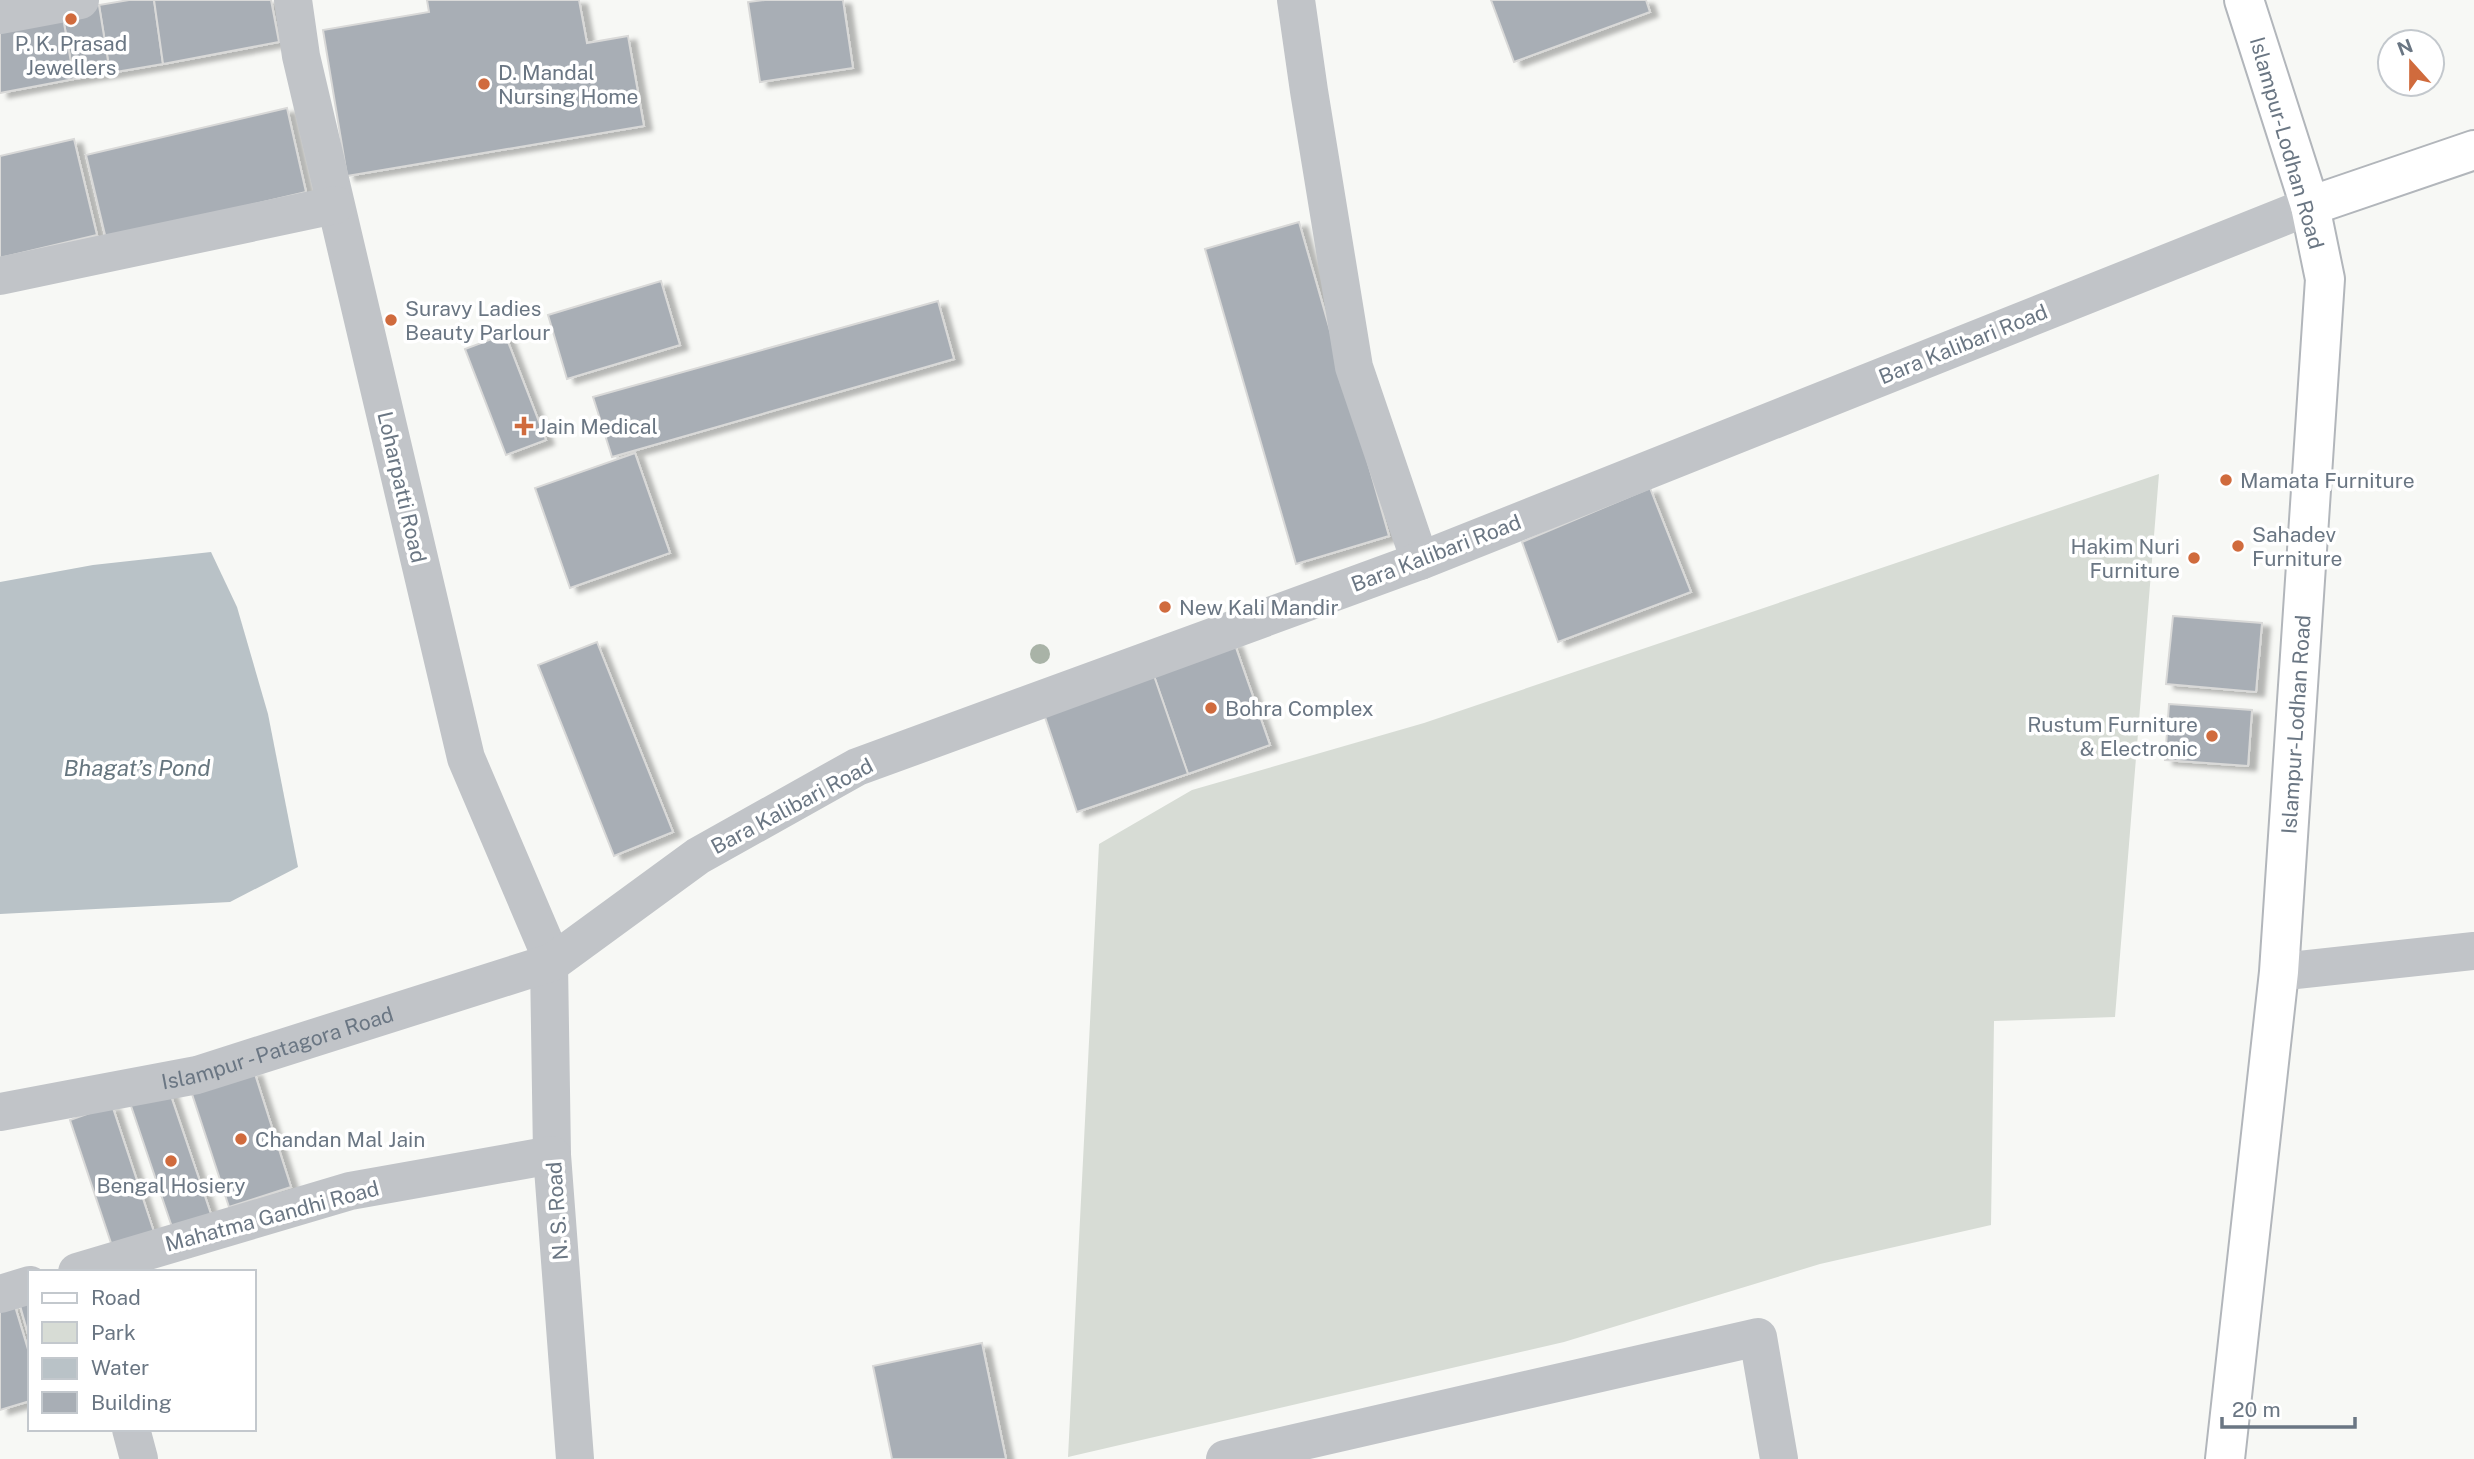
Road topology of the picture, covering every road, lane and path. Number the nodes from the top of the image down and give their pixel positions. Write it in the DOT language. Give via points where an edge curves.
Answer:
graph roads {
  1 [pos="80,0"];
  2 [pos="293,0"];
  3 [pos="1296,0"];
  4 [pos="2244,0"];
  5 [pos="0,15"];
  6 [pos="2474,150"];
  7 [pos="335,205"];
  8 [pos="2310,206"];
  9 [pos="0,276"];
  10 [pos="1420,561"];
  11 [pos="2474,951"];
  12 [pos="551,962"];
  13 [pos="2279,972"];
  14 [pos="0,1112"];
  15 [pos="552,1155"];
  16 [pos="88,1270"];
  17 [pos="28,1286"];
  18 [pos="0,1294"];
  19 [pos="132,1431"];
  20 [pos="139,1459"];
  21 [pos="575,1459"];
  22 [pos="1225,1459"];
  23 [pos="1779,1459"];
  24 [pos="2225,1459"];
  1 -- 5 [label="street"];
  2 -- 7 [label="street, Loharpatti Road"];
  3 -- 10 [label="street" via="1354,367"];
  4 -- 8 [label="main road, Islampur-Lodhan Road"];
  6 -- 8 [label="main road"];
  7 -- 9 [label="street"];
  7 -- 12 [label="street, Loharpatti Road" via="466,758"];
  8 -- 10 [label="street, Bara Kalibari Road"];
  8 -- 13 [label="main road, Islampur-Lodhan Road" via="2325,279"];
  10 -- 12 [label="street, Bara Kalibari Road" via="857,767 698,856"];
  11 -- 13 [label="street"];
  12 -- 14 [label="street, Islampur - Patagora Road" via="197,1075"];
  12 -- 15 [label="street, N. S. Road"];
  13 -- 24 [label="main road, Islampur-Lodhan Road"];
  15 -- 16 [label="street, Mahatma Gandhi Road" via="350,1191"];
  15 -- 21 [label="street, N. S. Road"];
  17 -- 18 [label="street"];
  19 -- 20 [label="street"];
  22 -- 23 [label="street" via="1758,1337"];
}
